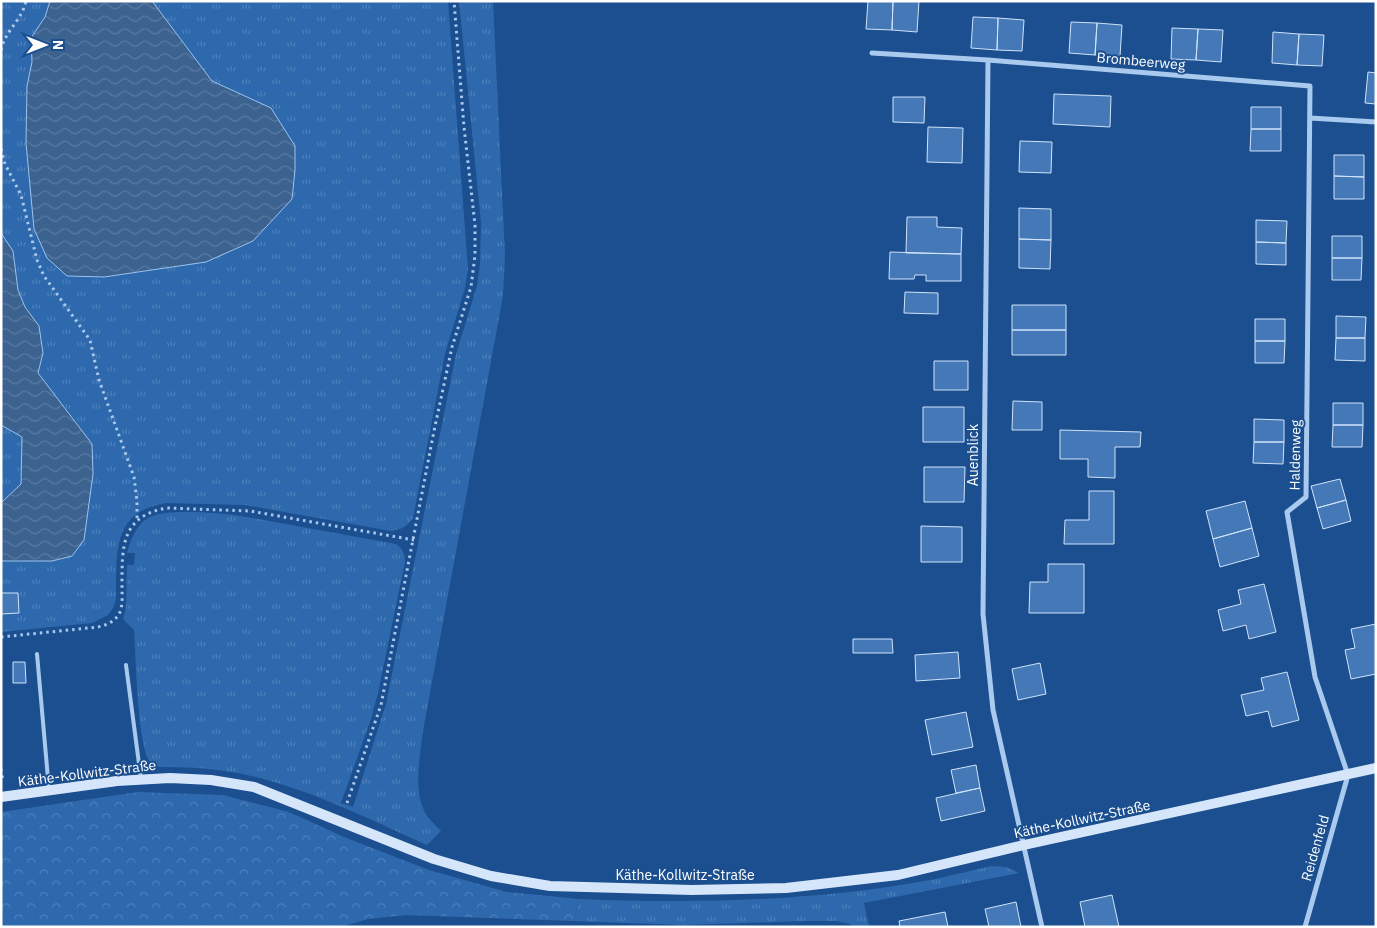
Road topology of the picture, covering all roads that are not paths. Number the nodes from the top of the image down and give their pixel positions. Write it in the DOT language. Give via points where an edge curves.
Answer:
graph roads {
  1 [pos="872,53"];
  2 [pos="988,60"];
  3 [pos="1310,118"];
  4 [pos="1376,122"];
  5 [pos="37,654"];
  6 [pos="126,665"];
  7 [pos="1376,768"];
  8 [pos="1348,775"];
  9 [pos="141,779"];
  10 [pos="49,790"];
  11 [pos="1,797"];
  12 [pos="1024,845"];
  13 [pos="1042,927"];
  14 [pos="1305,927"];
  1 -- 2 [label="street, Brombeerweg"];
  2 -- 3 [label="street, Brombeerweg" via="1310,86"];
  2 -- 12 [label="street, Auenblick" via="983,614 993,710"];
  3 -- 4 [label="street"];
  3 -- 8 [label="street, Haldenweg" via="1306,497 1287,512 1315,677"];
  5 -- 10 [label="lane"];
  6 -- 9 [label="lane"];
  7 -- 8 [label="street, Käthe-Kollwitz-Straße"];
  8 -- 12 [label="street, Käthe-Kollwitz-Straße"];
  8 -- 14 [label="street, Reidenfeld"];
  9 -- 10 [label="street, Käthe-Kollwitz-Straße"];
  9 -- 12 [label="street, Käthe-Kollwitz-Straße" via="211,780 254,787 434,859 491,876 550,886 692,890 786,888 898,875"];
  10 -- 11 [label="street, Käthe-Kollwitz-Straße"];
  12 -- 13 [label="street, Auenblick"];
}
